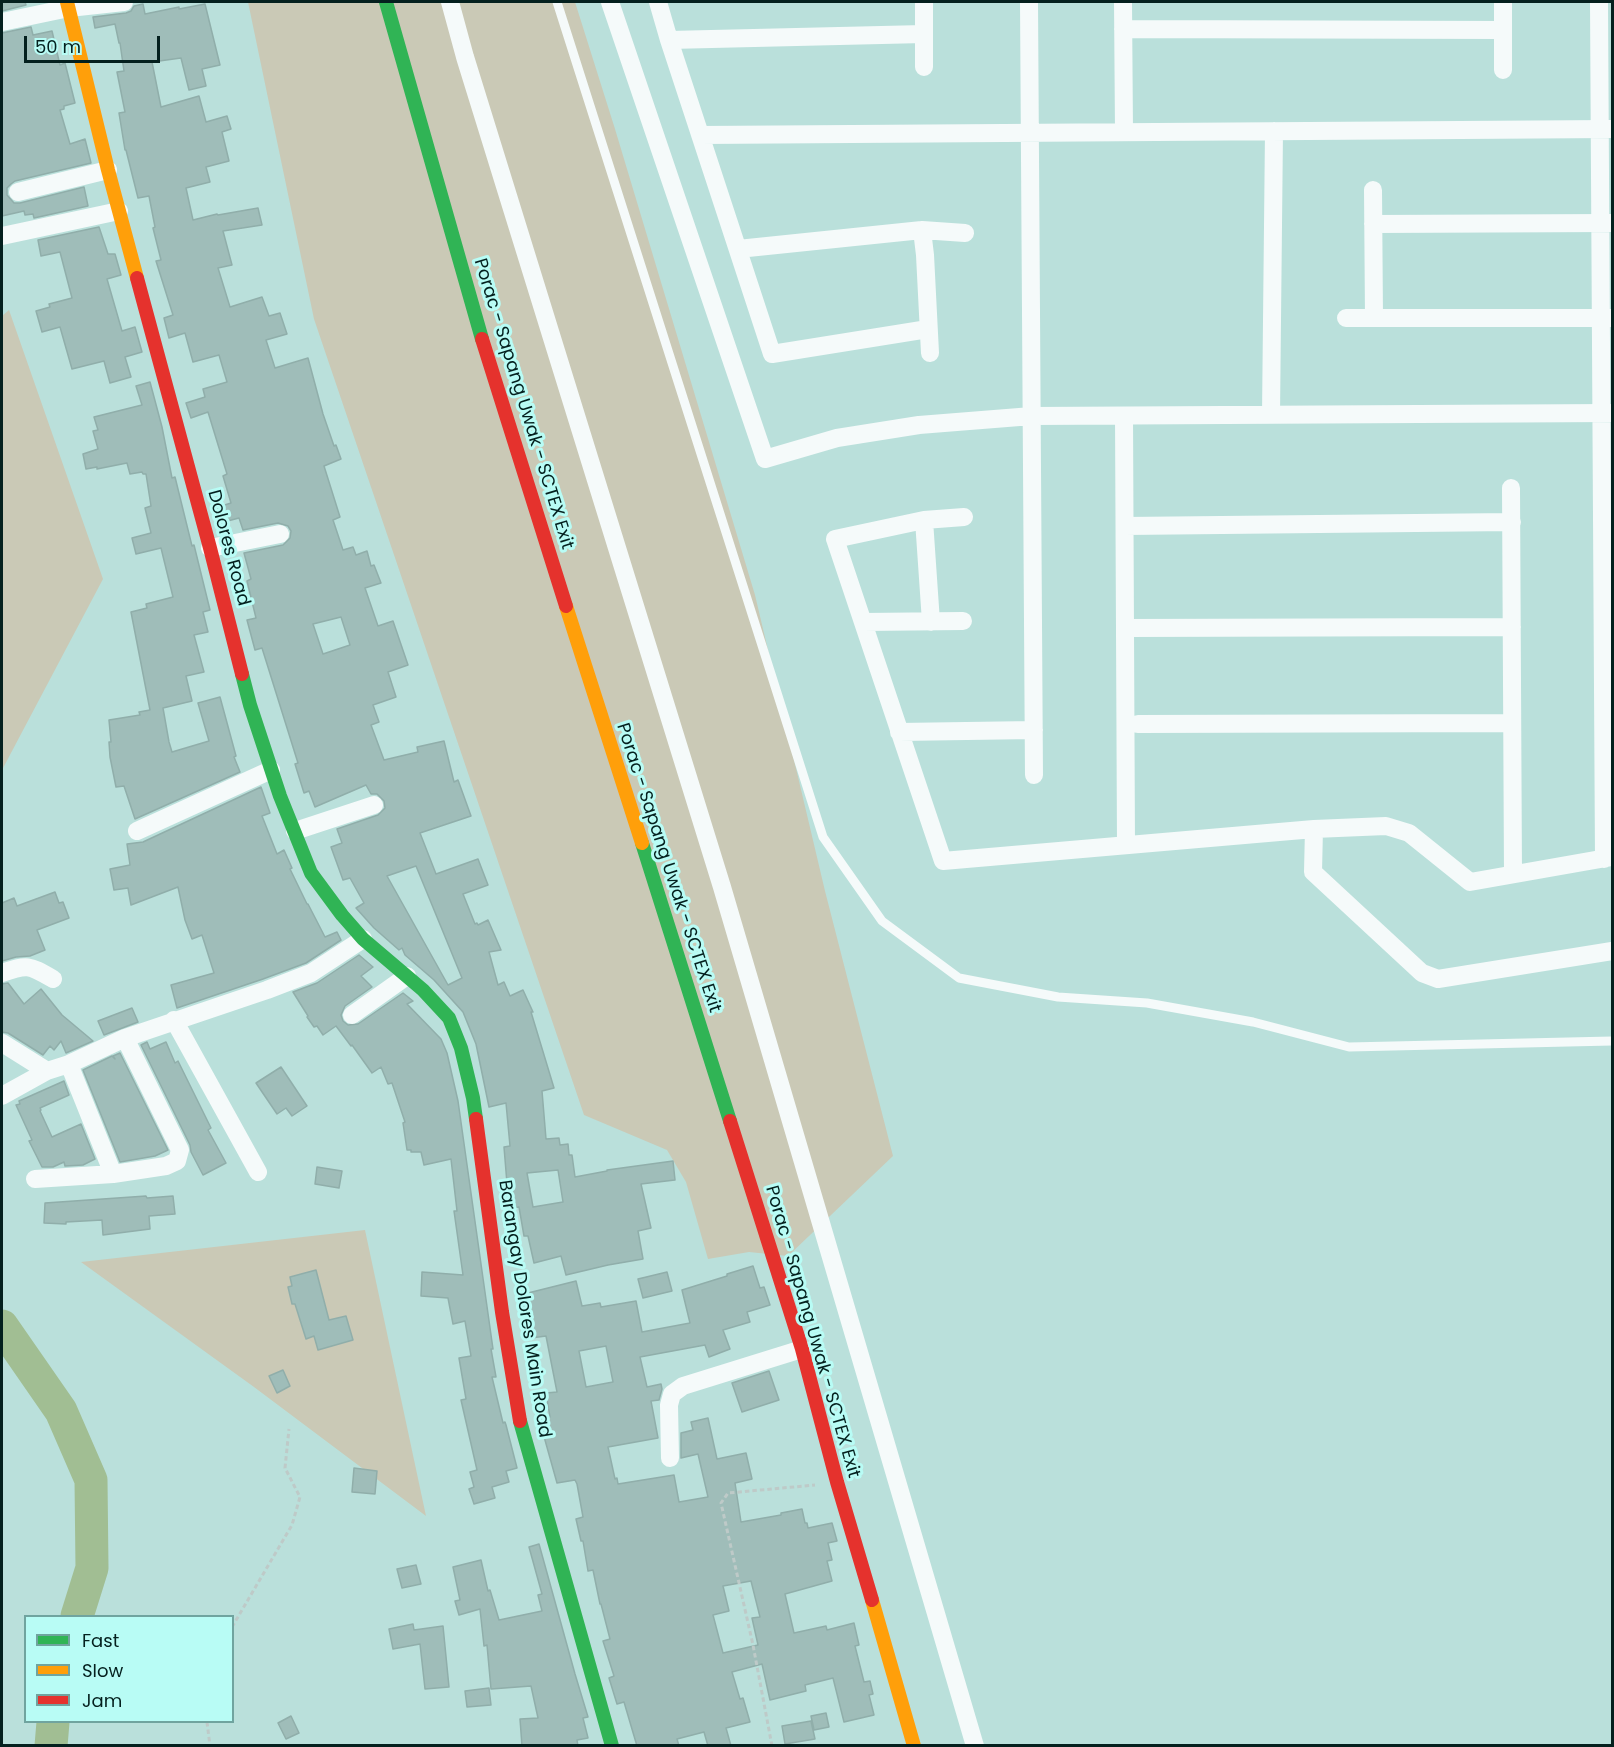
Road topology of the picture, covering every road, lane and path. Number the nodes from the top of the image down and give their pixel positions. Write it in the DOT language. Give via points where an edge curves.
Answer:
graph roads {
  1 [pos="124,2"];
  2 [pos="386,2"];
  3 [pos="450,2"];
  4 [pos="557,2"];
  5 [pos="610,2"];
  6 [pos="658,2"];
  7 [pos="924,2"];
  8 [pos="1029,2"];
  9 [pos="1123,2"];
  10 [pos="1503,2"];
  11 [pos="1599,2"];
  12 [pos="68,5"];
  13 [pos="2,22"];
  14 [pos="1123,29"];
  15 [pos="1503,30"];
  16 [pos="924,34"];
  17 [pos="669,40"];
  18 [pos="924,67"];
  19 [pos="1503,70"];
  20 [pos="1606,129"];
  21 [pos="1274,131"];
  22 [pos="1124,132"];
  23 [pos="1030,133"];
  24 [pos="700,135"];
  25 [pos="108,170"];
  26 [pos="1373,190"];
  27 [pos="18,192"];
  28 [pos="119,211"];
  29 [pos="1606,223"];
  30 [pos="1373,224"];
  31 [pos="922,230"];
  32 [pos="965,233"];
  33 [pos="2,236"];
  34 [pos="738,249"];
  35 [pos="1346,318"];
  36 [pos="1374,318"];
  37 [pos="1607,318"];
  38 [pos="928,329"];
  39 [pos="930,353"];
  40 [pos="1607,413"];
  41 [pos="1271,415"];
  42 [pos="1032,416"];
  43 [pos="1124,416"];
  44 [pos="1511,488"];
  45 [pos="964,517"];
  46 [pos="924,520"];
  47 [pos="1512,522"];
  48 [pos="1125,526"];
  49 [pos="280,534"];
  50 [pos="210,548"];
  51 [pos="963,621"];
  52 [pos="863,622"];
  53 [pos="932,622"];
  54 [pos="1512,627"];
  55 [pos="1125,628"];
  56 [pos="1512,723"];
  57 [pos="1138,724"];
  58 [pos="1034,730"];
  59 [pos="899,732"];
  60 [pos="271,770"];
  61 [pos="1034,775"];
  62 [pos="375,806"];
  63 [pos="1314,829"];
  64 [pos="137,831"];
  65 [pos="295,831"];
  66 [pos="1126,846"];
  67 [pos="1608,858"];
  68 [pos="1513,874"];
  69 [pos="363,939"];
  70 [pos="1612,951"];
  71 [pos="2,973"];
  72 [pos="407,976"];
  73 [pos="53,979"];
  74 [pos="352,1015"];
  75 [pos="174,1020"];
  76 [pos="125,1038"];
  77 [pos="1612,1041"];
  78 [pos="2,1043"];
  79 [pos="461,1048"];
  80 [pos="69,1064"];
  81 [pos="47,1071"];
  82 [pos="2,1096"];
  83 [pos="258,1172"];
  84 [pos="114,1174"];
  85 [pos="35,1179"];
  86 [pos="802,1349"];
  87 [pos="289,1429"];
  88 [pos="670,1458"];
  89 [pos="837,1482"];
  90 [pos="234,1624"];
  91 [pos="207,1723"];
  92 [pos="210,1746"];
  93 [pos="612,1746"];
  94 [pos="772,1746"];
  95 [pos="914,1746"];
  96 [pos="975,1746"];
  1 -- 12 [label="street"];
  2 -- 86 [label="street, Porac - Sapang Uwak - SCTEX Exit" via="481,337"];
  3 -- 96 [label="street" via="722,887"];
  4 -- 77 [label="lane" via="823,837 882,921 959,978 1058,997 1147,1003 1253,1022 1349,1047"];
  5 -- 42 [label="street" via="765,459 837,438 919,425"];
  6 -- 17 [label="street"];
  7 -- 16 [label="street"];
  8 -- 23 [label="street"];
  9 -- 14 [label="street"];
  10 -- 15 [label="street"];
  11 -- 20 [label="street"];
  12 -- 13 [label="street"];
  12 -- 25 [label="street, Dolores Road"];
  14 -- 15 [label="street"];
  14 -- 22 [label="street"];
  15 -- 19 [label="street"];
  16 -- 17 [label="street"];
  16 -- 18 [label="street"];
  17 -- 24 [label="street"];
  20 -- 21 [label="street"];
  20 -- 29 [label="street"];
  21 -- 22 [label="street"];
  21 -- 41 [label="street"];
  22 -- 23 [label="street"];
  23 -- 24 [label="street"];
  23 -- 42 [label="street"];
  24 -- 34 [label="street"];
  25 -- 27 [label="street"];
  25 -- 28 [label="street, Dolores Road"];
  26 -- 30 [label="street"];
  28 -- 33 [label="street"];
  28 -- 50 [label="street, Dolores Road"];
  29 -- 30 [label="street"];
  29 -- 37 [label="street"];
  30 -- 36 [label="street"];
  31 -- 32 [label="street"];
  31 -- 34 [label="street"];
  31 -- 38 [label="street"];
  34 -- 38 [label="street" via="772,354"];
  35 -- 36 [label="street"];
  36 -- 37 [label="street"];
  37 -- 40 [label="street"];
  38 -- 39 [label="street"];
  40 -- 41 [label="street"];
  40 -- 67 [label="street"];
  41 -- 43 [label="street"];
  42 -- 43 [label="street"];
  42 -- 58 [label="street"];
  43 -- 48 [label="street"];
  44 -- 47 [label="street"];
  45 -- 46 [label="street"];
  46 -- 52 [label="street" via="835,539"];
  46 -- 53 [label="street"];
  47 -- 48 [label="street"];
  47 -- 54 [label="street"];
  48 -- 55 [label="street"];
  49 -- 50 [label="street"];
  50 -- 60 [label="street, Dolores Road" via="250,705"];
  51 -- 53 [label="street"];
  52 -- 53 [label="street"];
  52 -- 59 [label="street"];
  54 -- 55 [label="street"];
  54 -- 56 [label="street"];
  55 -- 66 [label="street"];
  56 -- 57 [label="street"];
  56 -- 68 [label="street"];
  58 -- 59 [label="street"];
  58 -- 61 [label="street"];
  59 -- 66 [label="street" via="943,861"];
  60 -- 64 [label="street"];
  60 -- 65 [label="street, Dolores Road"];
  62 -- 65 [label="street"];
  63 -- 66 [label="street"];
  63 -- 68 [label="street" via="1386,825 1409,833 1470,882"];
  63 -- 70 [label="street" via="1313,872 1422,972 1438,979"];
  65 -- 69 [label="street, Dolores Road" via="311,873"];
  67 -- 68 [label="street"];
  69 -- 72 [label="street, Dolores Road"];
  69 -- 75 [label="street" via="311,974"];
  71 -- 73 [label="street" via="22,966 37,969"];
  72 -- 74 [label="street"];
  72 -- 79 [label="street, Dolores Road" via="449,1017"];
  75 -- 76 [label="street"];
  75 -- 83 [label="street"];
  76 -- 80 [label="street"];
  76 -- 84 [label="street" via="180,1150 177,1161 166,1166"];
  78 -- 81 [label="street"];
  79 -- 93 [label="street, Barangay Dolores Main Road" via="473,1098 519,1413"];
  80 -- 81 [label="street"];
  80 -- 84 [label="street"];
  81 -- 82 [label="street"];
  84 -- 85 [label="street"];
  86 -- 88 [label="street" via="683,1386 672,1394"];
  86 -- 89 [label="street, Porac - Sapang Uwak - SCTEX Exit"];
  87 -- 90 [label="path" via="285,1468 300,1497 292,1525"];
  89 -- 94 [label="path" via="728,1493 721,1503"];
  89 -- 95 [label="street, Porac - Sapang Uwak - SCTEX Exit"];
  91 -- 92 [label="path"];
}
